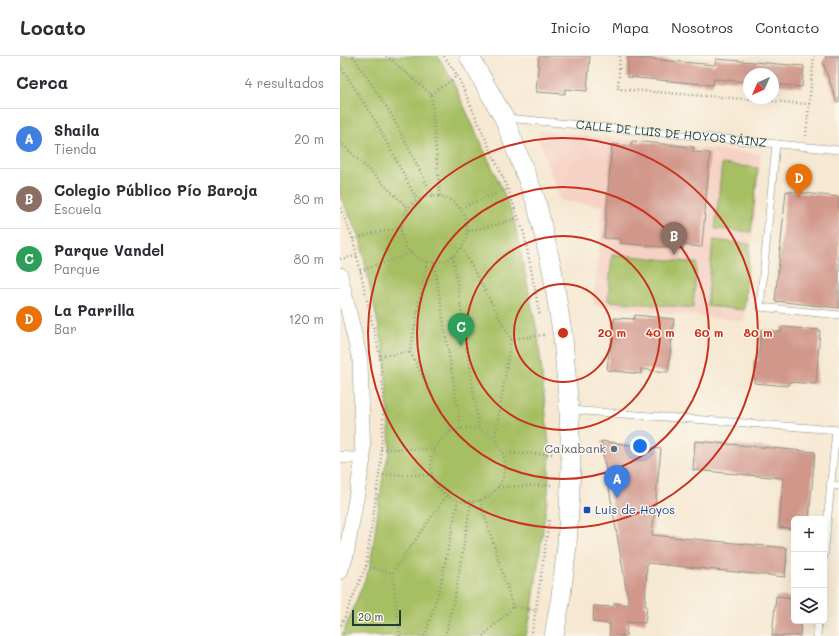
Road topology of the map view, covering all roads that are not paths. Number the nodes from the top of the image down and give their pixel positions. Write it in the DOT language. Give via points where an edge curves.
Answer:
graph roads {
  1 [pos="469,56"];
  2 [pos="504,118"];
  3 [pos="776,144"];
  4 [pos="839,150"];
  5 [pos="340,275"];
  6 [pos="839,315"];
  7 [pos="569,410"];
  8 [pos="837,430"];
  9 [pos="340,457"];
  10 [pos="363,459"];
  11 [pos="830,485"];
  12 [pos="839,486"];
  13 [pos="824,552"];
  14 [pos="340,572"];
  15 [pos="818,624"];
  16 [pos="554,636"];
  17 [pos="817,636"];
  1 -- 2 [label="street"];
  2 -- 3 [label="lane, CALLE DE LUIS DE HOYOS SÁINZ"];
  2 -- 7 [label="street" via="536,201 552,269 563,338"];
  3 -- 4 [label="lane, CALLE DE LUIS DE HOYOS SÁINZ"];
  3 -- 6 [label="lane" via="760,307"];
  5 -- 10 [label="street" via="360,360"];
  7 -- 8 [label="lane"];
  7 -- 16 [label="street" via="570,510"];
  8 -- 11 [label="lane"];
  9 -- 10 [label="street"];
  10 -- 14 [label="street" via="346,555"];
  11 -- 12 [label="lane"];
  11 -- 13 [label="lane"];
  15 -- 17 [label="lane"];
}
